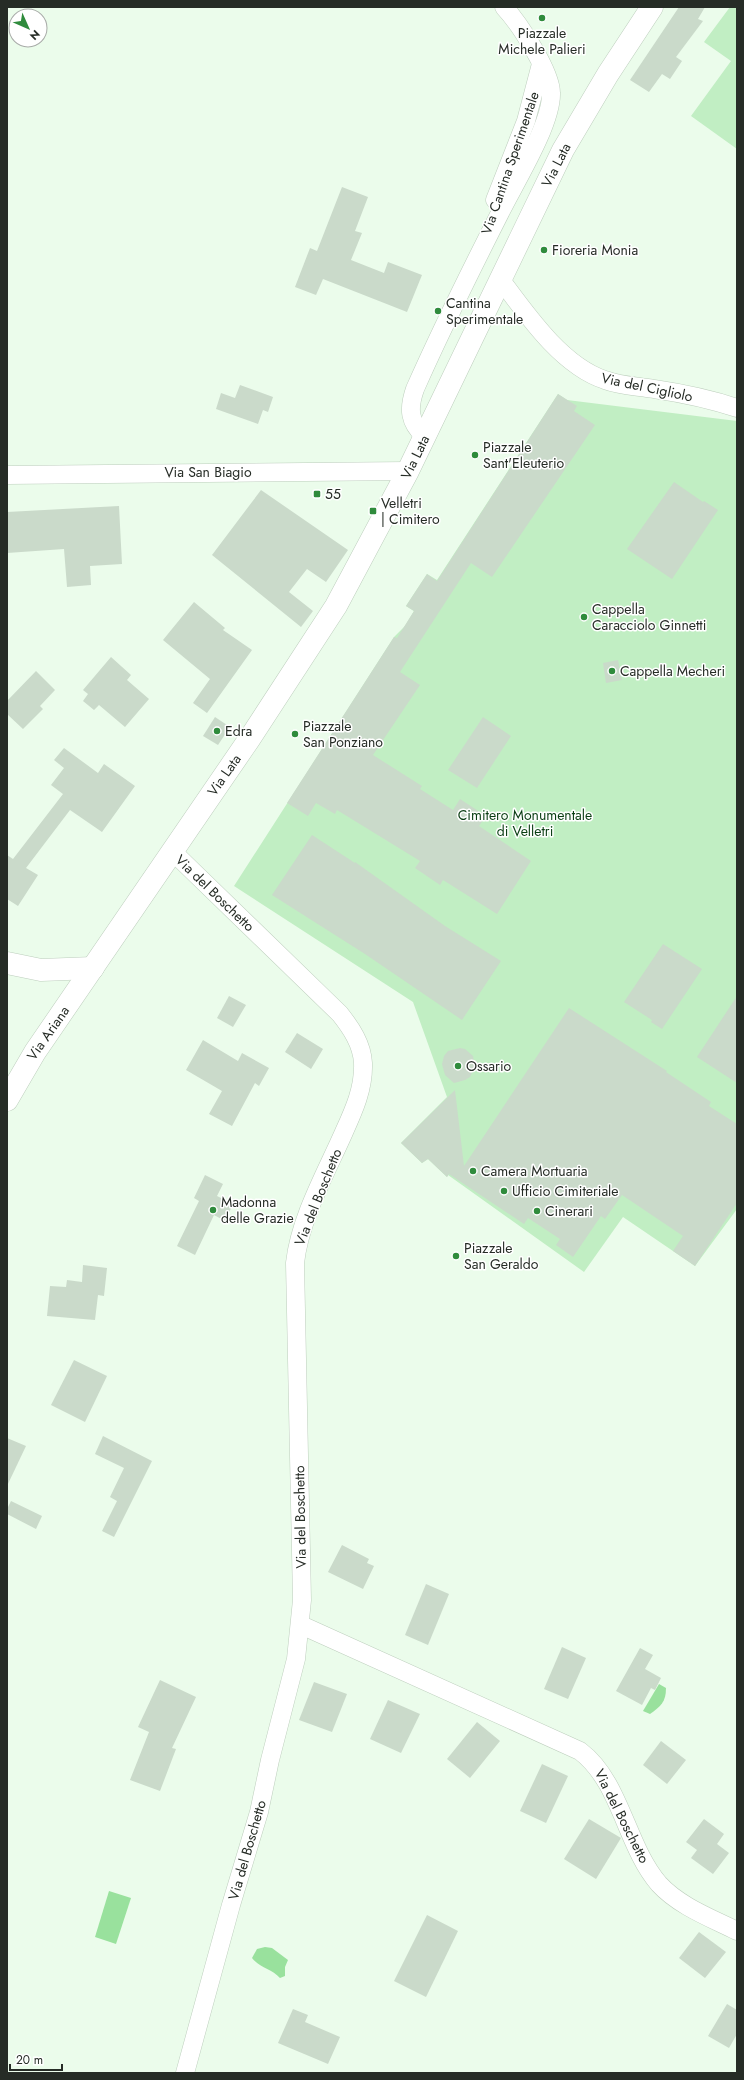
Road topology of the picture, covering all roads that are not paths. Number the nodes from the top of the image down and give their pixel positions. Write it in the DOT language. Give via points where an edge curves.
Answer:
graph roads {
  1 [pos="504,7"];
  2 [pos="652,7"];
  3 [pos="501,280"];
  4 [pos="737,408"];
  5 [pos="425,437"];
  6 [pos="408,471"];
  7 [pos="7,475"];
  8 [pos="172,851"];
  9 [pos="7,963"];
  10 [pos="93,968"];
  11 [pos="7,1100"];
  12 [pos="301,1625"];
  13 [pos="737,1931"];
  14 [pos="184,2073"];
  1 -- 5 [label="street, Via Cantina Sperimentale" via="520,27 541,64 551,88 550,104 547,116 413,395 410,417"];
  2 -- 3 [label="main road, Via Lata" via="625,46 574,131"];
  3 -- 4 [label="street, Via del Cigliolo" via="543,333 591,374 617,383 673,392"];
  3 -- 5 [label="main road, Via Lata"];
  5 -- 6 [label="main road, Via Lata"];
  6 -- 7 [label="street, Via San Biagio"];
  6 -- 8 [label="main road, Via Lata" via="357,570 318,635"];
  8 -- 10 [label="main road, Via Lata"];
  8 -- 12 [label="street, Via del Boschetto" via="340,1014 357,1040 363,1062 362,1081 356,1105 302,1230 295,1263"];
  9 -- 10 [label="main road" via="40,970"];
  10 -- 11 [label="main road, Via Ariana" via="28,1062"];
  12 -- 13 [label="street, Via del Boschetto" via="580,1751 591,1760 603,1777 645,1862 659,1883 684,1904"];
  12 -- 14 [label="street, Via del Boschetto" via="294,1669 256,1826 231,1904"];
}
